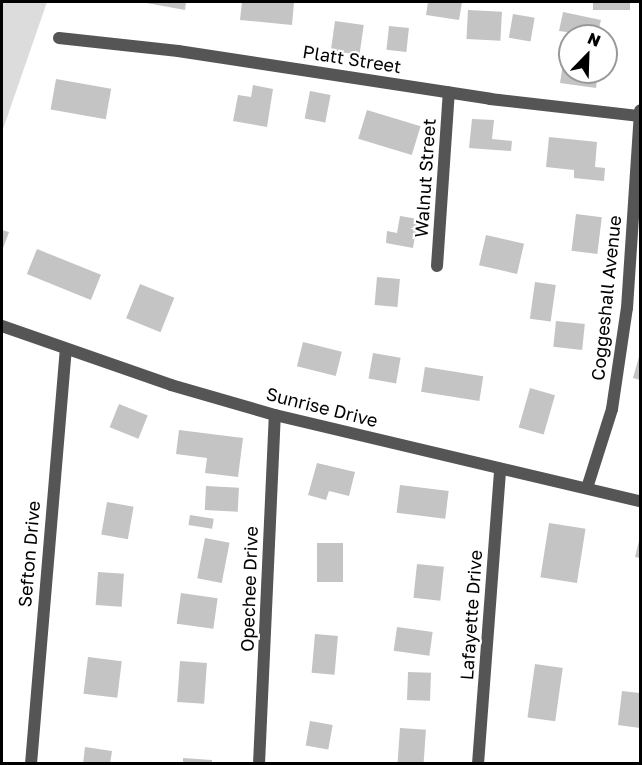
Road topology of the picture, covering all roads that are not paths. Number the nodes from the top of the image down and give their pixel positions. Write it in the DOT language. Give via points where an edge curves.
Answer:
graph roads {
  1 [pos="59,38"];
  2 [pos="449,92"];
  3 [pos="640,109"];
  4 [pos="640,115"];
  5 [pos="437,266"];
  6 [pos="627,308"];
  7 [pos="640,310"];
  8 [pos="2,326"];
  9 [pos="66,349"];
  10 [pos="275,415"];
  11 [pos="500,470"];
  12 [pos="587,488"];
  13 [pos="640,501"];
  14 [pos="31,764"];
  15 [pos="259,764"];
  16 [pos="478,764"];
  1 -- 2 [label="street, Platt Street" via="178,51"];
  2 -- 4 [label="street, Platt Street"];
  2 -- 5 [label="street, Walnut Street"];
  3 -- 4 [label="street, Coggeshall Avenue"];
  4 -- 6 [label="street, Coggeshall Avenue"];
  6 -- 7 [label="street"];
  6 -- 12 [label="street, Coggeshall Avenue" via="612,409"];
  8 -- 9 [label="street, Sunrise Drive"];
  9 -- 10 [label="street, Sunrise Drive"];
  9 -- 14 [label="street, Sefton Drive"];
  10 -- 11 [label="street, Sunrise Drive"];
  10 -- 15 [label="street, Opechee Drive"];
  11 -- 12 [label="street, Sunrise Drive"];
  11 -- 16 [label="street, Lafayette Drive"];
  12 -- 13 [label="street, Sunrise Drive"];
}
